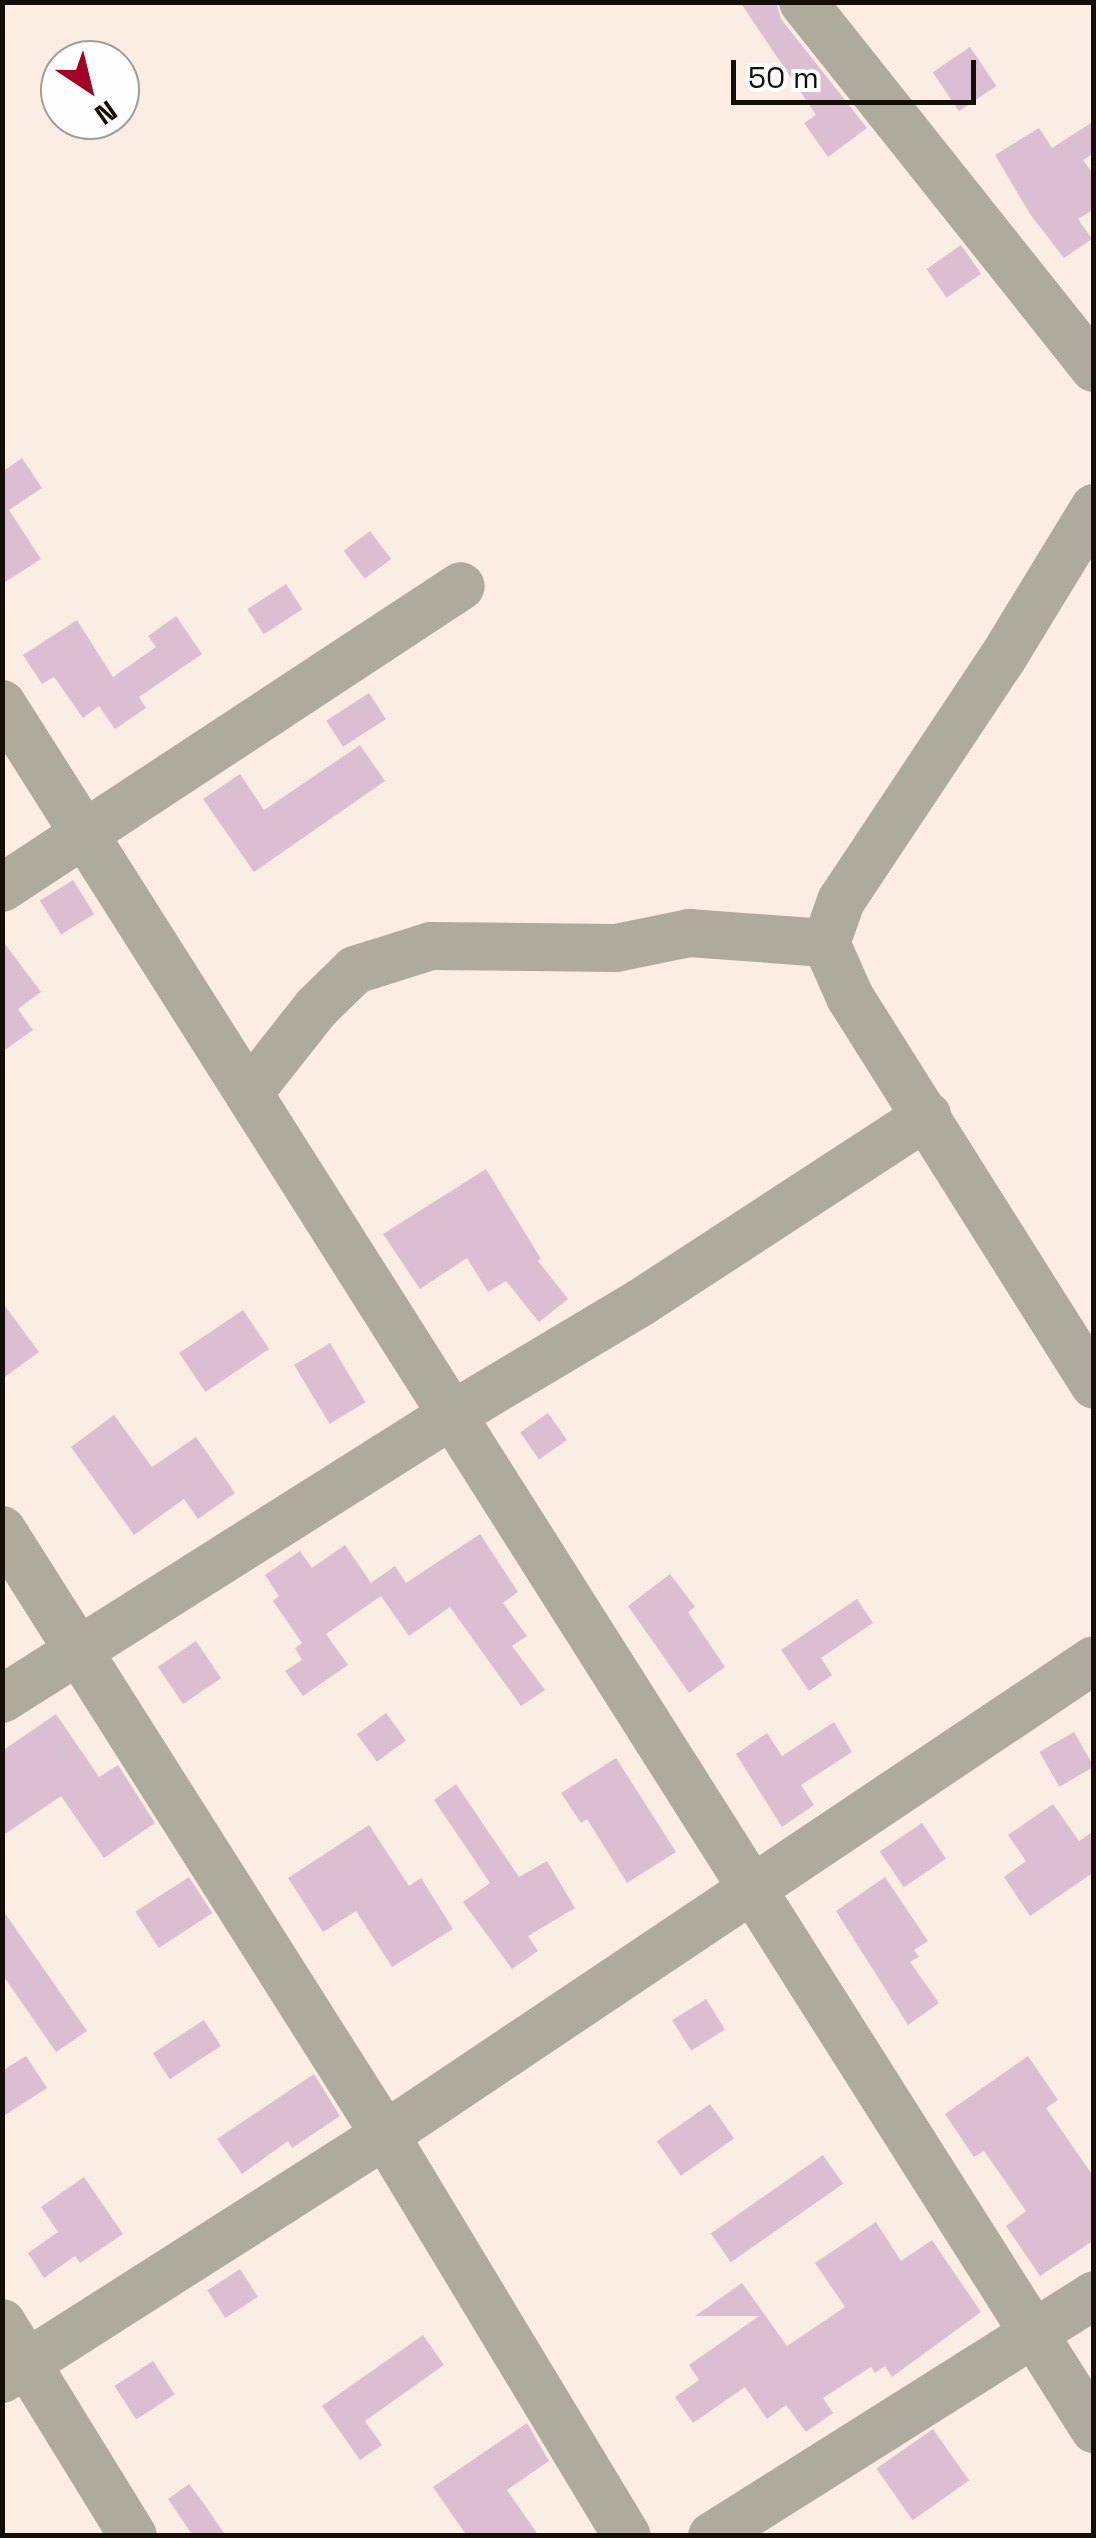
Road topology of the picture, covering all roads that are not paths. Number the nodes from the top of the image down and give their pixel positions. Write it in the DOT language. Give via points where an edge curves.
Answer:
graph roads {
  1 [pos="803,2"];
  2 [pos="1094,368"];
  3 [pos="1094,508"];
  4 [pos="461,586"];
  5 [pos="2,704"];
  6 [pos="86,836"];
  7 [pos="2,888"];
  8 [pos="826,943"];
  9 [pos="249,1093"];
  10 [pos="928,1116"];
  11 [pos="1094,1385"];
  12 [pos="452,1415"];
  13 [pos="2,1530"];
  14 [pos="78,1649"];
  15 [pos="1094,1660"];
  16 [pos="2,1699"];
  17 [pos="754,1890"];
  18 [pos="384,2136"];
  19 [pos="1094,2295"];
  20 [pos="2,2323"];
  21 [pos="1033,2333"];
  22 [pos="15,2371"];
  23 [pos="1094,2429"];
  24 [pos="133,2536"];
  25 [pos="628,2536"];
  26 [pos="712,2536"];
  1 -- 2 [label="street"];
  3 -- 8 [label="street" via="840,901"];
  4 -- 6 [label="street"];
  5 -- 6 [label="street"];
  6 -- 7 [label="street"];
  6 -- 9 [label="street"];
  8 -- 9 [label="street" via="689,934 616,948 431,946 355,970 316,1007"];
  8 -- 10 [label="street" via="850,997"];
  9 -- 12 [label="street"];
  10 -- 11 [label="street"];
  10 -- 12 [label="street" via="640,1303"];
  12 -- 14 [label="street"];
  12 -- 17 [label="street"];
  13 -- 14 [label="street"];
  14 -- 16 [label="street"];
  14 -- 18 [label="street"];
  15 -- 17 [label="street"];
  17 -- 18 [label="street"];
  17 -- 21 [label="street"];
  18 -- 22 [label="street"];
  18 -- 25 [label="street"];
  19 -- 21 [label="street"];
  20 -- 22 [label="street"];
  21 -- 23 [label="street"];
  21 -- 26 [label="street"];
  22 -- 24 [label="street"];
}
